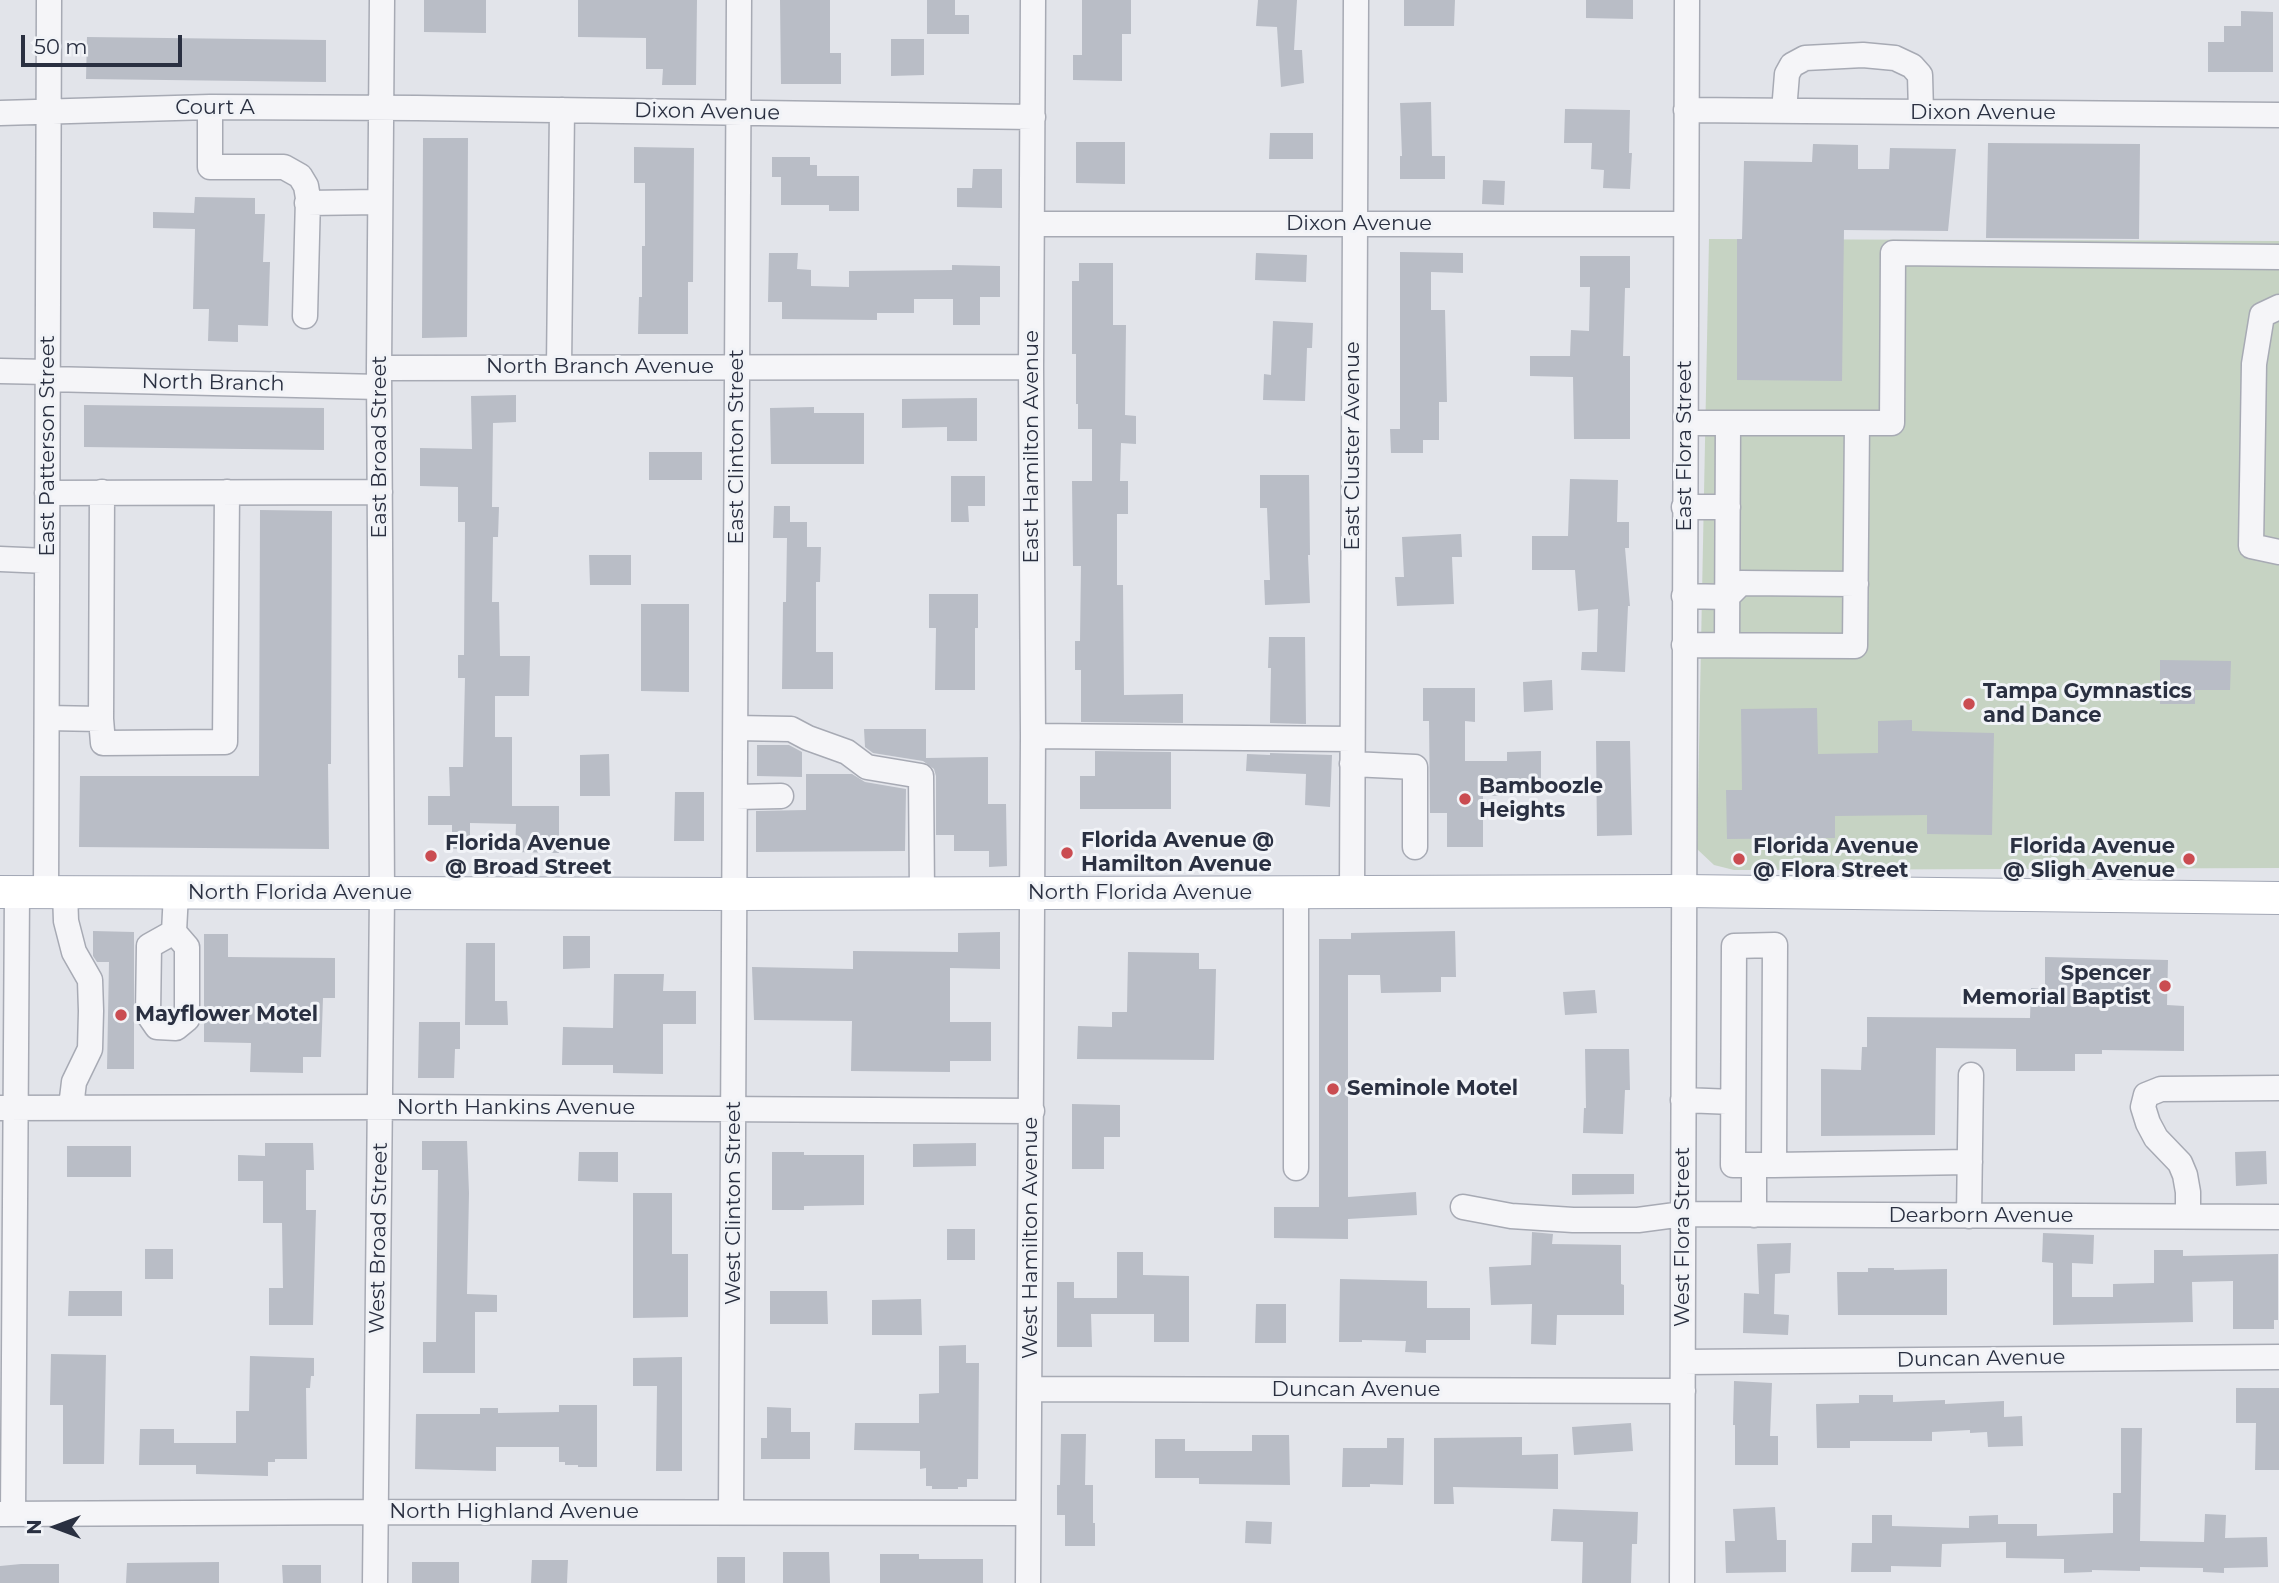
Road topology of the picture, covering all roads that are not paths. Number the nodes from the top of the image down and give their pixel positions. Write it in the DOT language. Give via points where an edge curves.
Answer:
graph roads {
  1 [pos="49,0"];
  2 [pos="382,0"];
  3 [pos="739,0"];
  4 [pos="1033,0"];
  5 [pos="1356,0"];
  6 [pos="1687,0"];
  7 [pos="210,107"];
  8 [pos="382,108"];
  9 [pos="562,110"];
  10 [pos="1686,110"];
  11 [pos="1784,111"];
  12 [pos="48,112"];
  13 [pos="738,112"];
  14 [pos="1921,112"];
  15 [pos="0,113"];
  16 [pos="2279,115"];
  17 [pos="1033,117"];
  18 [pos="380,202"];
  19 [pos="307,203"];
  20 [pos="1032,224"];
  21 [pos="1353,224"];
  22 [pos="1686,224"];
  23 [pos="2279,257"];
  24 [pos="2279,307"];
  25 [pos="305,316"];
  26 [pos="559,367"];
  27 [pos="738,367"];
  28 [pos="1031,367"];
  29 [pos="0,371"];
  30 [pos="48,376"];
  31 [pos="379,377"];
  32 [pos="1857,422"];
  33 [pos="1728,423"];
  34 [pos="1686,424"];
  35 [pos="102,492"];
  36 [pos="228,492"];
  37 [pos="380,492"];
  38 [pos="47,493"];
  39 [pos="1684,507"];
  40 [pos="1728,507"];
  41 [pos="2279,552"];
  42 [pos="0,559"];
  43 [pos="47,561"];
  44 [pos="1856,584"];
  45 [pos="1684,596"];
  46 [pos="1727,597"];
  47 [pos="1727,644"];
  48 [pos="1684,645"];
  49 [pos="47,718"];
  50 [pos="102,719"];
  51 [pos="736,728"];
  52 [pos="1033,736"];
  53 [pos="1352,739"];
  54 [pos="1352,764"];
  55 [pos="780,796"];
  56 [pos="736,797"];
  57 [pos="1415,847"];
  58 [pos="1352,891"];
  59 [pos="1683,891"];
  60 [pos="32,892"];
  61 [pos="176,892"];
  62 [pos="1296,892"];
  63 [pos="382,893"];
  64 [pos="922,893"];
  65 [pos="1032,893"];
  66 [pos="736,894"];
  67 [pos="2279,898"];
  68 [pos="174,932"];
  69 [pos="1971,1075"];
  70 [pos="2279,1088"];
  71 [pos="1683,1100"];
  72 [pos="1733,1102"];
  73 [pos="8,1107"];
  74 [pos="71,1107"];
  75 [pos="380,1107"];
  76 [pos="734,1109"];
  77 [pos="1032,1111"];
  78 [pos="1970,1162"];
  79 [pos="1764,1165"];
  80 [pos="1296,1168"];
  81 [pos="1463,1207"];
  82 [pos="1683,1214"];
  83 [pos="1754,1214"];
  84 [pos="1969,1216"];
  85 [pos="2188,1216"];
  86 [pos="2279,1217"];
  87 [pos="2279,1357"];
  88 [pos="1683,1362"];
  89 [pos="1030,1390"];
  90 [pos="1683,1391"];
  91 [pos="376,1512"];
  92 [pos="731,1512"];
  93 [pos="1028,1513"];
  94 [pos="6,1514"];
  95 [pos="375,1583"];
  96 [pos="1028,1583"];
  97 [pos="1682,1583"];
  1 -- 12 [label="street, East Patterson Street"];
  2 -- 8 [label="street, East Broad Street"];
  3 -- 13 [label="street, East Clinton Street"];
  4 -- 17 [label="street, East Hamilton Avenue"];
  5 -- 21 [label="street, East Cluster Avenue"];
  6 -- 10 [label="street, East Flora Street"];
  7 -- 8 [label="street, Court A"];
  7 -- 12 [label="street, Court A"];
  7 -- 19 [label="street" via="210,167 284,167 300,176"];
  8 -- 9 [label="street, Dixon Avenue"];
  8 -- 18 [label="street, East Broad Street"];
  9 -- 13 [label="street, Dixon Avenue"];
  9 -- 26 [label="street"];
  10 -- 11 [label="street, Dixon Avenue"];
  10 -- 22 [label="street, East Flora Street"];
  11 -- 14 [label="street, Dixon Avenue"];
  11 -- 14 [label="street" via="1792,65 1805,58 1863,55 1895,58 1912,66 1920,75"];
  12 -- 15 [label="street, Court A"];
  12 -- 30 [label="street, East Patterson Street"];
  13 -- 17 [label="street, Dixon Avenue"];
  13 -- 27 [label="street, East Clinton Street"];
  14 -- 16 [label="street, Dixon Avenue"];
  17 -- 20 [label="street, East Hamilton Avenue"];
  18 -- 19 [label="street"];
  18 -- 31 [label="street, East Broad Street"];
  19 -- 25 [label="street"];
  20 -- 21 [label="street, Dixon Avenue"];
  20 -- 28 [label="street, East Hamilton Avenue"];
  21 -- 22 [label="street, Dixon Avenue"];
  21 -- 53 [label="street, East Cluster Avenue"];
  22 -- 34 [label="street, East Flora Street"];
  23 -- 32 [label="street" via="1893,253 1892,422"];
  24 -- 41 [label="street" via="2262,315 2253,364 2251,546"];
  26 -- 27 [label="street, North Branch Avenue"];
  26 -- 31 [label="street, North Branch Avenue"];
  27 -- 28 [label="street, North Branch Avenue"];
  27 -- 51 [label="street, East Clinton Street"];
  28 -- 52 [label="street, East Hamilton Avenue"];
  29 -- 30 [label="street, North Branch"];
  30 -- 31 [label="street, North Branch"];
  30 -- 38 [label="street, East Patterson Street"];
  31 -- 37 [label="street, East Broad Street"];
  32 -- 33 [label="street"];
  32 -- 44 [label="street"];
  33 -- 34 [label="street"];
  33 -- 40 [label="street"];
  34 -- 39 [label="street, East Flora Street"];
  35 -- 36 [label="street"];
  35 -- 38 [label="street"];
  35 -- 50 [label="street"];
  36 -- 37 [label="street"];
  36 -- 50 [label="street" via="225,742 103,743"];
  37 -- 63 [label="street, East Broad Street"];
  38 -- 43 [label="street, East Patterson Street"];
  39 -- 40 [label="street"];
  39 -- 45 [label="street, East Flora Street"];
  40 -- 46 [label="street"];
  42 -- 43 [label="street"];
  43 -- 49 [label="street, East Patterson Street"];
  44 -- 46 [label="street" via="1741,583"];
  44 -- 47 [label="street" via="1855,646"];
  45 -- 46 [label="street"];
  45 -- 48 [label="street, East Flora Street"];
  46 -- 47 [label="street"];
  47 -- 48 [label="street"];
  48 -- 59 [label="street, East Flora Street"];
  49 -- 50 [label="street"];
  49 -- 60 [label="street, East Patterson Street"];
  51 -- 56 [label="street, East Clinton Street"];
  51 -- 64 [label="street" via="790,729 847,752 867,767 921,776"];
  52 -- 53 [label="street"];
  52 -- 65 [label="street, East Hamilton Avenue"];
  53 -- 54 [label="street, East Cluster Avenue"];
  54 -- 57 [label="street" via="1415,766"];
  54 -- 58 [label="street, East Cluster Avenue"];
  55 -- 56 [label="street"];
  56 -- 66 [label="street, East Clinton Street"];
  58 -- 59 [label="main road, North Florida Avenue"];
  58 -- 62 [label="main road, North Florida Avenue"];
  59 -- 67 [label="main road, North Florida Avenue"];
  59 -- 71 [label="street, West Flora Street"];
  60 -- 61 [label="main road, North Florida Avenue"];
  60 -- 73 [label="street"];
  60 -- 74 [label="street" via="66,921 74,952 90,980 90,1049 74,1082"];
  61 -- 63 [label="main road, North Florida Avenue"];
  61 -- 68 [label="street"];
  62 -- 65 [label="main road, North Florida Avenue"];
  62 -- 80 [label="street"];
  63 -- 66 [label="main road, North Florida Avenue"];
  63 -- 75 [label="street, West Broad Street"];
  64 -- 65 [label="main road, North Florida Avenue"];
  64 -- 66 [label="main road, North Florida Avenue"];
  65 -- 77 [label="street, West Hamilton Avenue"];
  66 -- 76 [label="street, West Clinton Street"];
  69 -- 78 [label="street"];
  70 -- 85 [label="street" via="2161,1088 2146,1095 2143,1107 2155,1138 2180,1163 2185,1175"];
  71 -- 72 [label="street"];
  71 -- 82 [label="street, West Flora Street"];
  72 -- 79 [label="street" via="1733,1166"];
  72 -- 79 [label="street" via="1734,946 1775,945"];
  73 -- 74 [label="street, North Hankins Avenue"];
  73 -- 94 [label="street"];
  74 -- 75 [label="street, North Hankins Avenue"];
  75 -- 76 [label="street, North Hankins Avenue"];
  75 -- 91 [label="street, West Broad Street"];
  76 -- 77 [label="street, North Hankins Avenue"];
  76 -- 92 [label="street, West Clinton Street"];
  77 -- 89 [label="street, West Hamilton Avenue"];
  78 -- 79 [label="street"];
  78 -- 84 [label="street"];
  79 -- 83 [label="street"];
  81 -- 82 [label="street, Dearborn Avenue" via="1573,1220 1638,1220"];
  82 -- 83 [label="street, Dearborn Avenue"];
  82 -- 88 [label="street, West Flora Street"];
  83 -- 84 [label="street, Dearborn Avenue"];
  84 -- 85 [label="street, Dearborn Avenue"];
  85 -- 86 [label="street, Dearborn Avenue"];
  87 -- 88 [label="street, Duncan Avenue"];
  88 -- 90 [label="street, West Flora Street"];
  89 -- 90 [label="street, Duncan Avenue"];
  89 -- 93 [label="street, West Hamilton Avenue"];
  90 -- 97 [label="street, West Flora Street"];
  91 -- 92 [label="street, North Highland Avenue"];
  91 -- 94 [label="street, North Highland Avenue"];
  91 -- 95 [label="street, West Broad Street"];
  92 -- 93 [label="street, North Highland Avenue"];
  93 -- 96 [label="street, West Hamilton Avenue"];
}
